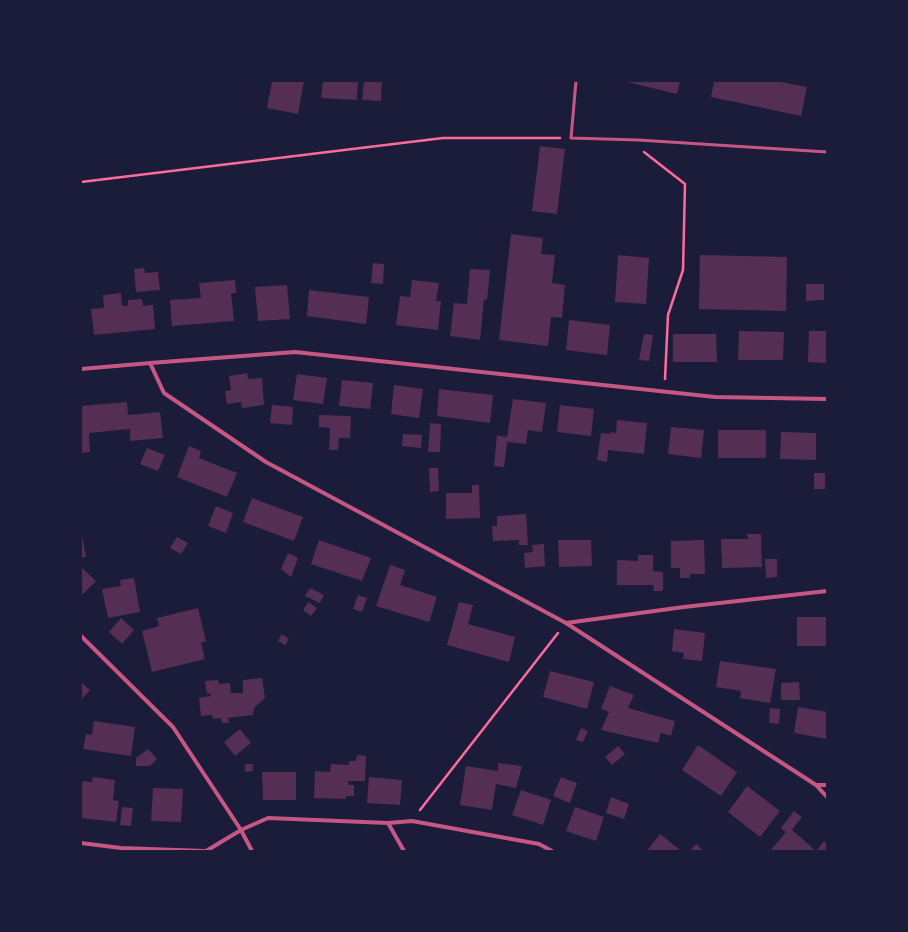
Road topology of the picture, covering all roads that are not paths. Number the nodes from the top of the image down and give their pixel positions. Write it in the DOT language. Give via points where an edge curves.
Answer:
graph roads {
  1 [pos="576,81"];
  2 [pos="827,152"];
  3 [pos="150,363"];
  4 [pos="81,370"];
  5 [pos="827,399"];
  6 [pos="827,591"];
  7 [pos="566,623"];
  8 [pos="81,636"];
  9 [pos="816,785"];
  10 [pos="827,786"];
  11 [pos="827,797"];
  12 [pos="388,823"];
  13 [pos="241,830"];
  14 [pos="81,843"];
  15 [pos="205,851"];
  16 [pos="252,851"];
  17 [pos="404,851"];
  18 [pos="552,851"];
  1 -- 2 [label="lane" via="571,138"];
  3 -- 4 [label="street"];
  3 -- 5 [label="street" via="295,352 715,397"];
  3 -- 7 [label="street" via="164,393 266,462"];
  6 -- 7 [label="street"];
  7 -- 9 [label="street"];
  8 -- 13 [label="street" via="173,727"];
  9 -- 10 [label="street"];
  9 -- 11 [label="street"];
  12 -- 13 [label="street" via="268,818"];
  12 -- 17 [label="street"];
  12 -- 18 [label="street" via="412,821 539,844"];
  13 -- 15 [label="street"];
  13 -- 16 [label="street"];
  14 -- 15 [label="street" via="121,848"];
}
